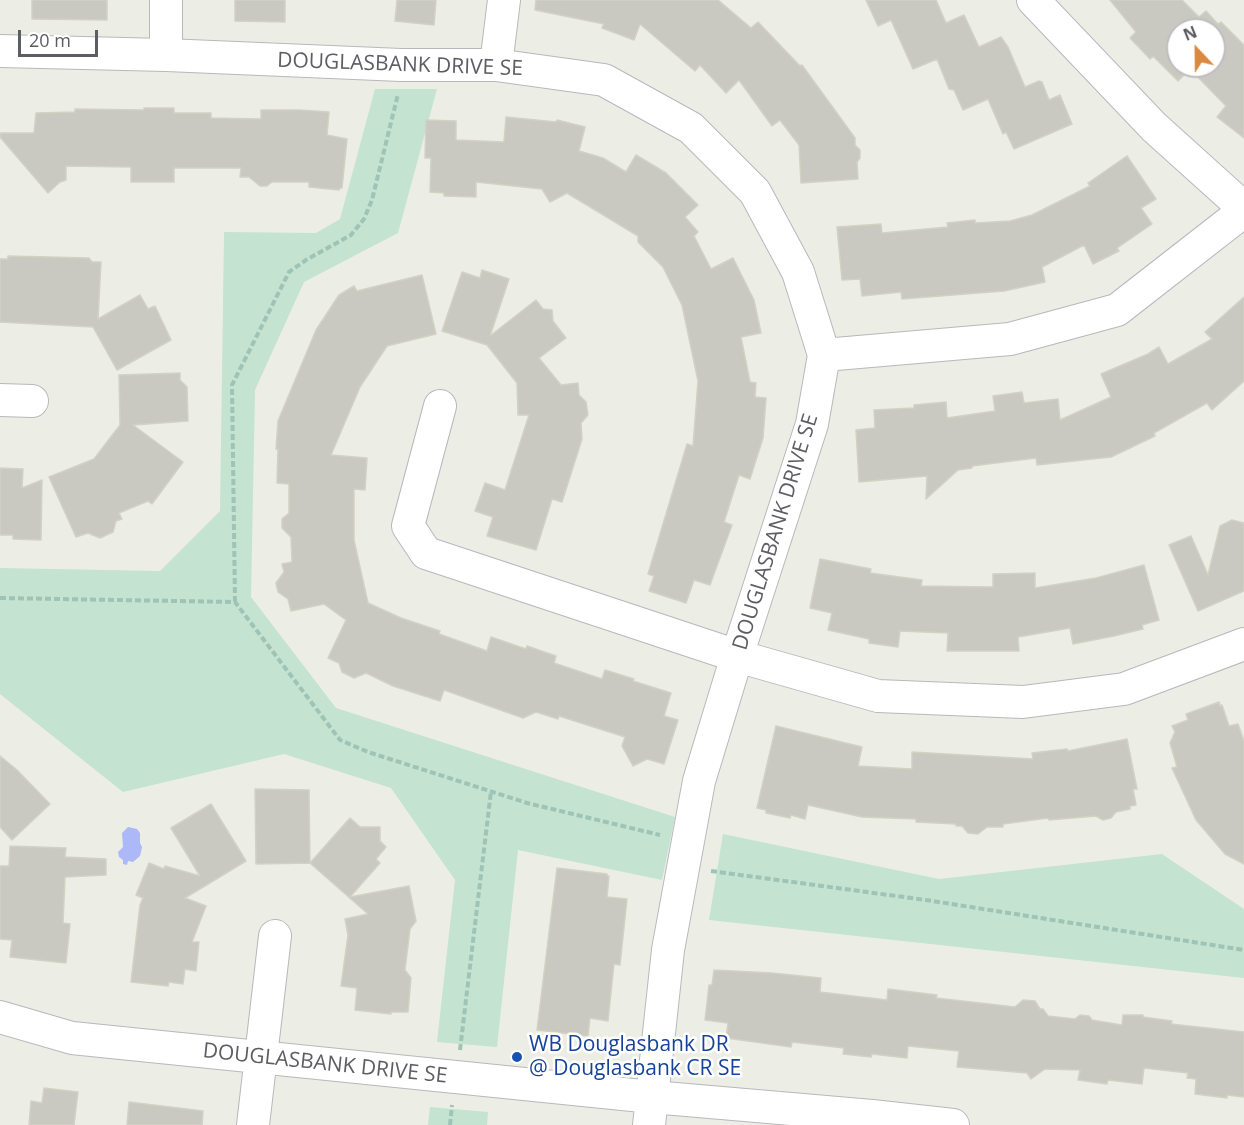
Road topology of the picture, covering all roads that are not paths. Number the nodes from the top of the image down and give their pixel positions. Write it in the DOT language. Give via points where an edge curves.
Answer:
graph roads {
  1 [pos="166,0"];
  2 [pos="504,0"];
  3 [pos="1033,0"];
  4 [pos="0,51"];
  5 [pos="166,55"];
  6 [pos="496,65"];
  7 [pos="1244,210"];
  8 [pos="824,355"];
  9 [pos="0,400"];
  10 [pos="32,401"];
  11 [pos="440,406"];
  12 [pos="1244,644"];
  13 [pos="737,656"];
  14 [pos="275,936"];
  15 [pos="0,1017"];
  16 [pos="262,1058"];
  17 [pos="651,1111"];
  18 [pos="253,1125"];
  19 [pos="953,1125"];
  1 -- 5 [label="street"];
  2 -- 6 [label="street"];
  3 -- 7 [label="street" via="1154,127"];
  4 -- 5 [label="street, DOUGLASBANK DRIVE SE"];
  5 -- 6 [label="street, DOUGLASBANK DRIVE SE"];
  6 -- 8 [label="street, DOUGLASBANK DRIVE SE" via="604,80 691,128 755,192 798,272"];
  7 -- 8 [label="street" via="1117,310 1010,339"];
  8 -- 13 [label="street, DOUGLASBANK DRIVE SE" via="812,424"];
  9 -- 10 [label="street"];
  11 -- 13 [label="street" via="408,526 426,553"];
  12 -- 13 [label="street" via="1124,689 1023,702 878,696"];
  13 -- 17 [label="street, DOUGLASBANK DRIVE SE" via="699,781 684,854 668,950"];
  14 -- 16 [label="street"];
  15 -- 16 [label="street, DOUGLASBANK DRIVE SE" via="72,1038"];
  16 -- 17 [label="street, DOUGLASBANK DRIVE SE" via="457,1077"];
  16 -- 18 [label="street"];
  17 -- 19 [label="street, DOUGLASBANK DRIVE SE" via="872,1116"];
}
